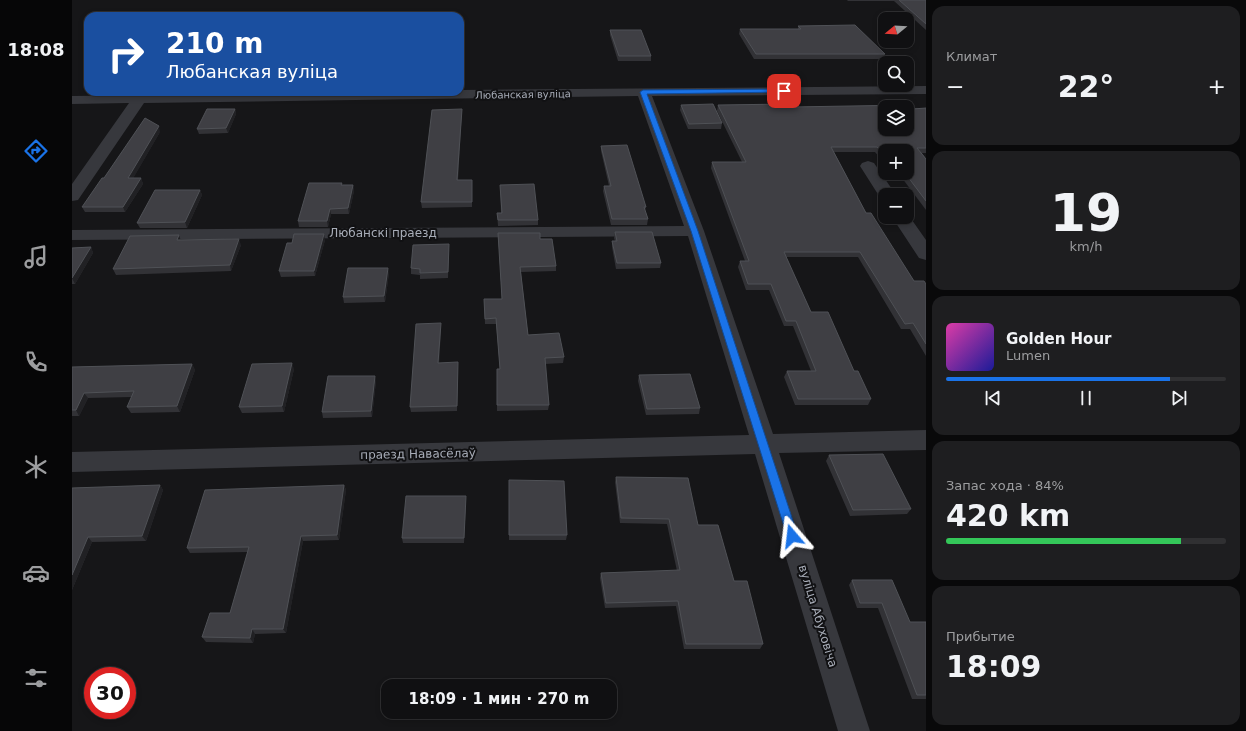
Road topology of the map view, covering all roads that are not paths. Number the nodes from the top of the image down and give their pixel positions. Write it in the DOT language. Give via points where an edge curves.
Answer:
graph roads {
  1 [pos="926,90"];
  2 [pos="643,92"];
  3 [pos="464,95"];
  4 [pos="391,96"];
  5 [pos="72,100"];
  6 [pos="139,100"];
  7 [pos="868,166"];
  8 [pos="882,188"];
  9 [pos="72,196"];
  10 [pos="906,224"];
  11 [pos="695,231"];
  12 [pos="72,235"];
  13 [pos="926,254"];
  14 [pos="926,440"];
  15 [pos="764,446"];
  16 [pos="72,462"];
  17 [pos="854,731"];
  1 -- 2 [label="street, Любанская вуліца"];
  2 -- 3 [label="street, Любанская вуліца"];
  2 -- 11 [label="street, вуліца Абуховіча"];
  4 -- 6 [label="street, Любанская вуліца"];
  5 -- 6 [label="street, Любанская вуліца"];
  6 -- 9 [label="street"];
  7 -- 8 [label="street"];
  10 -- 13 [label="street"];
  11 -- 12 [label="street, Любанскі праезд"];
  11 -- 15 [label="street, вуліца Абуховіча"];
  14 -- 15 [label="street, праезд Навасёлаў"];
  15 -- 16 [label="street, праезд Навасёлаў"];
  15 -- 17 [label="street, вуліца Абуховіча"];
}
